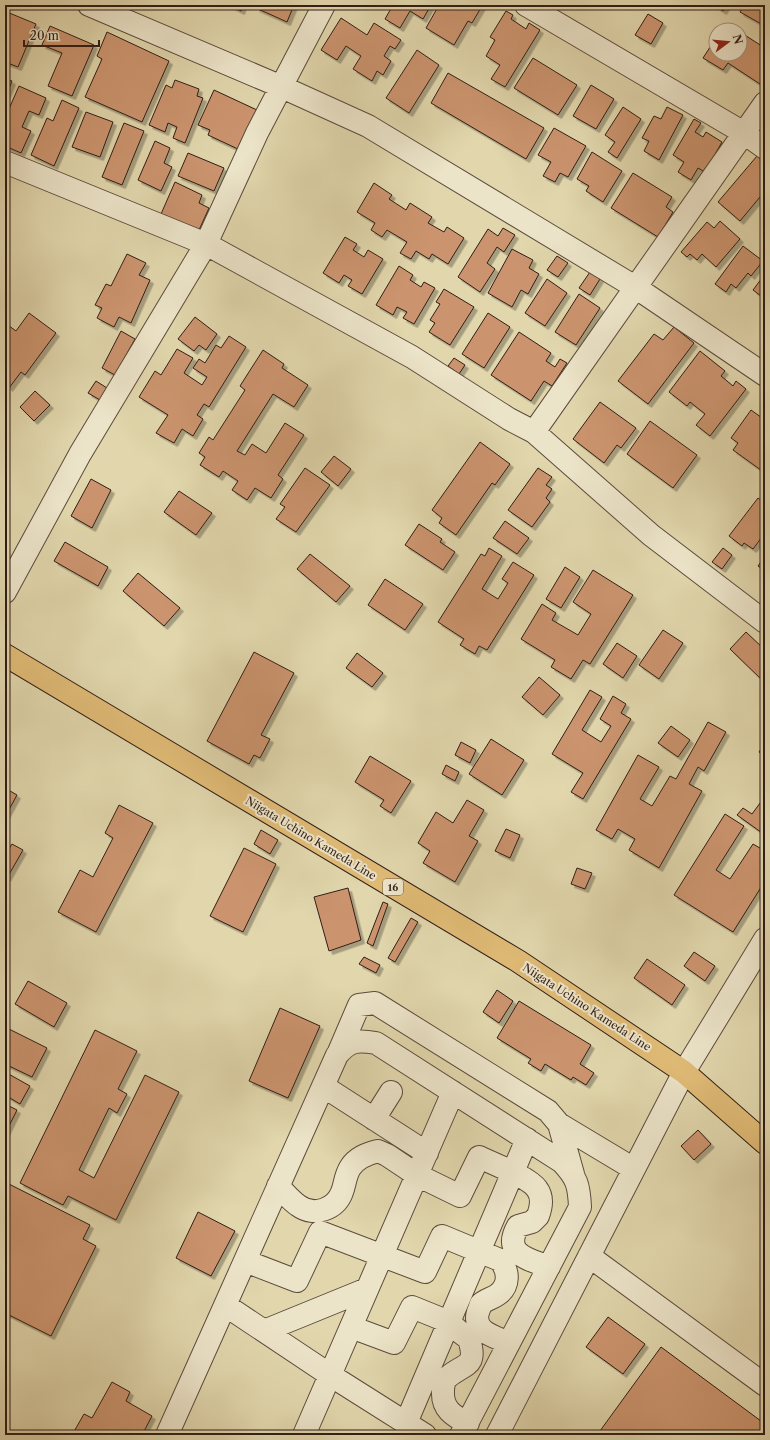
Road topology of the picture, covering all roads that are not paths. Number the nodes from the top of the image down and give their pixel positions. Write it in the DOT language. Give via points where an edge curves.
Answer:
graph roads {
  1 [pos="89,5"];
  2 [pos="324,5"];
  3 [pos="526,5"];
  4 [pos="282,87"];
  5 [pos="765,103"];
  6 [pos="744,133"];
  7 [pos="765,148"];
  8 [pos="5,162"];
  9 [pos="206,244"];
  10 [pos="635,287"];
  11 [pos="765,375"];
  12 [pos="534,432"];
  13 [pos="5,592"];
  14 [pos="765,622"];
  15 [pos="5,654"];
  16 [pos="765,939"];
  17 [pos="338,1055"];
  18 [pos="684,1072"];
  19 [pos="323,1086"];
  20 [pos="391,1092"];
  21 [pos="453,1092"];
  22 [pos="374,1119"];
  23 [pos="559,1124"];
  24 [pos="527,1139"];
  25 [pos="765,1143"];
  26 [pos="426,1153"];
  27 [pos="634,1169"];
  28 [pos="513,1173"];
  29 [pos="573,1174"];
  30 [pos="417,1175"];
  31 [pos="278,1186"];
  32 [pos="480,1250"];
  33 [pos="382,1256"];
  34 [pos="590,1256"];
  35 [pos="245,1261"];
  36 [pos="549,1267"];
  37 [pos="367,1289"];
  38 [pos="225,1305"];
  39 [pos="449,1322"];
  40 [pos="351,1327"];
  41 [pos="264,1331"];
  42 [pos="509,1343"];
  43 [pos="330,1375"];
  44 [pos="765,1385"];
  45 [pos="406,1423"];
  46 [pos="464,1429"];
  47 [pos="307,1434"];
  48 [pos="168,1435"];
  49 [pos="425,1435"];
  50 [pos="497,1435"];
  1 -- 4 [label="street"];
  2 -- 4 [label="street"];
  3 -- 6 [label="street"];
  4 -- 9 [label="street" via="257,133"];
  4 -- 10 [label="street" via="368,126"];
  5 -- 6 [label="street"];
  6 -- 7 [label="street"];
  6 -- 10 [label="street"];
  8 -- 9 [label="street"];
  9 -- 12 [label="street" via="412,357 509,419"];
  9 -- 13 [label="street" via="80,454"];
  10 -- 11 [label="street"];
  10 -- 12 [label="street"];
  12 -- 14 [label="street" via="651,535"];
  15 -- 18 [label="main road, Niigata Uchino Kameda Line / 16" via="518,961"];
  16 -- 18 [label="street"];
  17 -- 19 [label="street"];
  17 -- 21 [label="street" via="346,1044 361,1040 376,1043"];
  17 -- 23 [label="street" via="359,1005 375,1003 548,1112"];
  18 -- 25 [label="main road, Niigata Uchino Kameda Line / 16"];
  18 -- 27 [label="street"];
  19 -- 22 [label="street"];
  19 -- 31 [label="street"];
  20 -- 22 [label="street"];
  21 -- 24 [label="street"];
  21 -- 26 [label="street"];
  22 -- 26 [label="street"];
  23 -- 27 [label="street"];
  23 -- 29 [label="street"];
  24 -- 28 [label="street"];
  24 -- 29 [label="street" via="562,1162"];
  26 -- 30 [label="street"];
  27 -- 34 [label="street"];
  28 -- 30 [label="street" via="480,1157 460,1196"];
  28 -- 32 [label="street"];
  28 -- 36 [label="street" via="537,1188 541,1198 538,1216 532,1222 518,1226 512,1242 515,1250 522,1257"];
  29 -- 36 [label="street" via="579,1190 580,1207"];
  30 -- 31 [label="street" via="387,1155 378,1151 368,1153 358,1158 350,1168 335,1205 323,1210 309,1210 299,1206"];
  30 -- 33 [label="street"];
  31 -- 35 [label="street"];
  32 -- 33 [label="street" via="442,1236 425,1272"];
  32 -- 39 [label="street"];
  32 -- 42 [label="street" via="500,1260 506,1268 507,1281 500,1292 481,1304 477,1318 479,1325 485,1333"];
  33 -- 35 [label="street" via="320,1232 297,1281"];
  33 -- 37 [label="street"];
  34 -- 44 [label="street"];
  34 -- 50 [label="street"];
  35 -- 38 [label="street"];
  36 -- 42 [label="street"];
  37 -- 40 [label="street"];
  37 -- 41 [label="street"];
  38 -- 41 [label="street"];
  38 -- 48 [label="street"];
  39 -- 40 [label="street" via="412,1307 394,1343"];
  39 -- 45 [label="street"];
  39 -- 46 [label="street" via="469,1339 472,1349 468,1365 447,1377 443,1385 442,1396 446,1409"];
  40 -- 43 [label="street"];
  41 -- 43 [label="street"];
  42 -- 46 [label="street"];
  43 -- 45 [label="street"];
  43 -- 47 [label="street"];
  45 -- 49 [label="street"];
}
